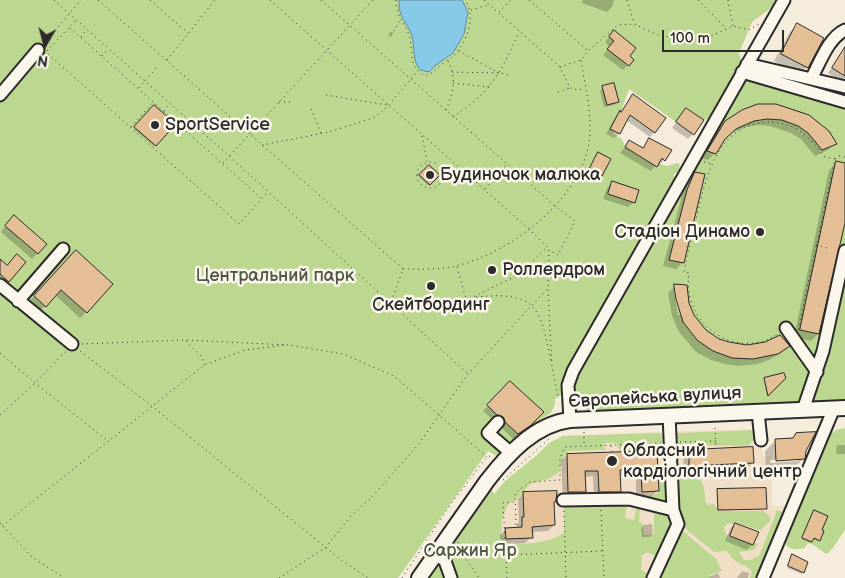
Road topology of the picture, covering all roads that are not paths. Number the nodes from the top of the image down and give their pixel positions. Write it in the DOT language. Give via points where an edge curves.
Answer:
graph roads {
  1 [pos="784,0"];
  2 [pos="845,30"];
  3 [pos="38,50"];
  4 [pos="745,68"];
  5 [pos="811,79"];
  6 [pos="845,87"];
  7 [pos="0,95"];
  8 [pos="845,102"];
  9 [pos="63,249"];
  10 [pos="845,252"];
  11 [pos="0,285"];
  12 [pos="18,300"];
  13 [pos="786,328"];
  14 [pos="72,344"];
  15 [pos="817,372"];
  16 [pos="839,408"];
  17 [pos="803,410"];
  18 [pos="758,412"];
  19 [pos="669,415"];
  20 [pos="570,420"];
  21 [pos="498,422"];
  22 [pos="761,440"];
  23 [pos="511,453"];
  24 [pos="563,500"];
  25 [pos="673,510"];
  26 [pos="436,554"];
  27 [pos="419,578"];
  28 [pos="451,578"];
  29 [pos="653,578"];
  30 [pos="763,578"];
  1 -- 4 [label="street"];
  2 -- 5 [label="street" via="832,40"];
  3 -- 7 [label="street"];
  4 -- 5 [label="street"];
  4 -- 8 [label="street"];
  4 -- 20 [label="street" via="573,370 568,385"];
  5 -- 6 [label="street"];
  9 -- 12 [label="street"];
  10 -- 15 [label="street"];
  11 -- 12 [label="street"];
  12 -- 14 [label="street"];
  13 -- 15 [label="street"];
  15 -- 17 [label="street"];
  16 -- 17 [label="main road, Європейська вулиця"];
  16 -- 30 [label="street"];
  17 -- 18 [label="main road, Європейська вулиця"];
  18 -- 19 [label="main road, Європейська вулиця"];
  18 -- 22 [label="street"];
  19 -- 20 [label="main road, Європейська вулиця"];
  19 -- 25 [label="street"];
  20 -- 23 [label="main road, Європейська вулиця" via="548,425"];
  21 -- 23 [label="street" via="488,433"];
  23 -- 26 [label="main road, Європейська вулиця" via="487,481"];
  24 -- 25 [label="street" via="629,499"];
  25 -- 29 [label="street" via="678,524"];
  26 -- 27 [label="main road, Європейська вулиця"];
  26 -- 28 [label="street" via="445,561"];
}
